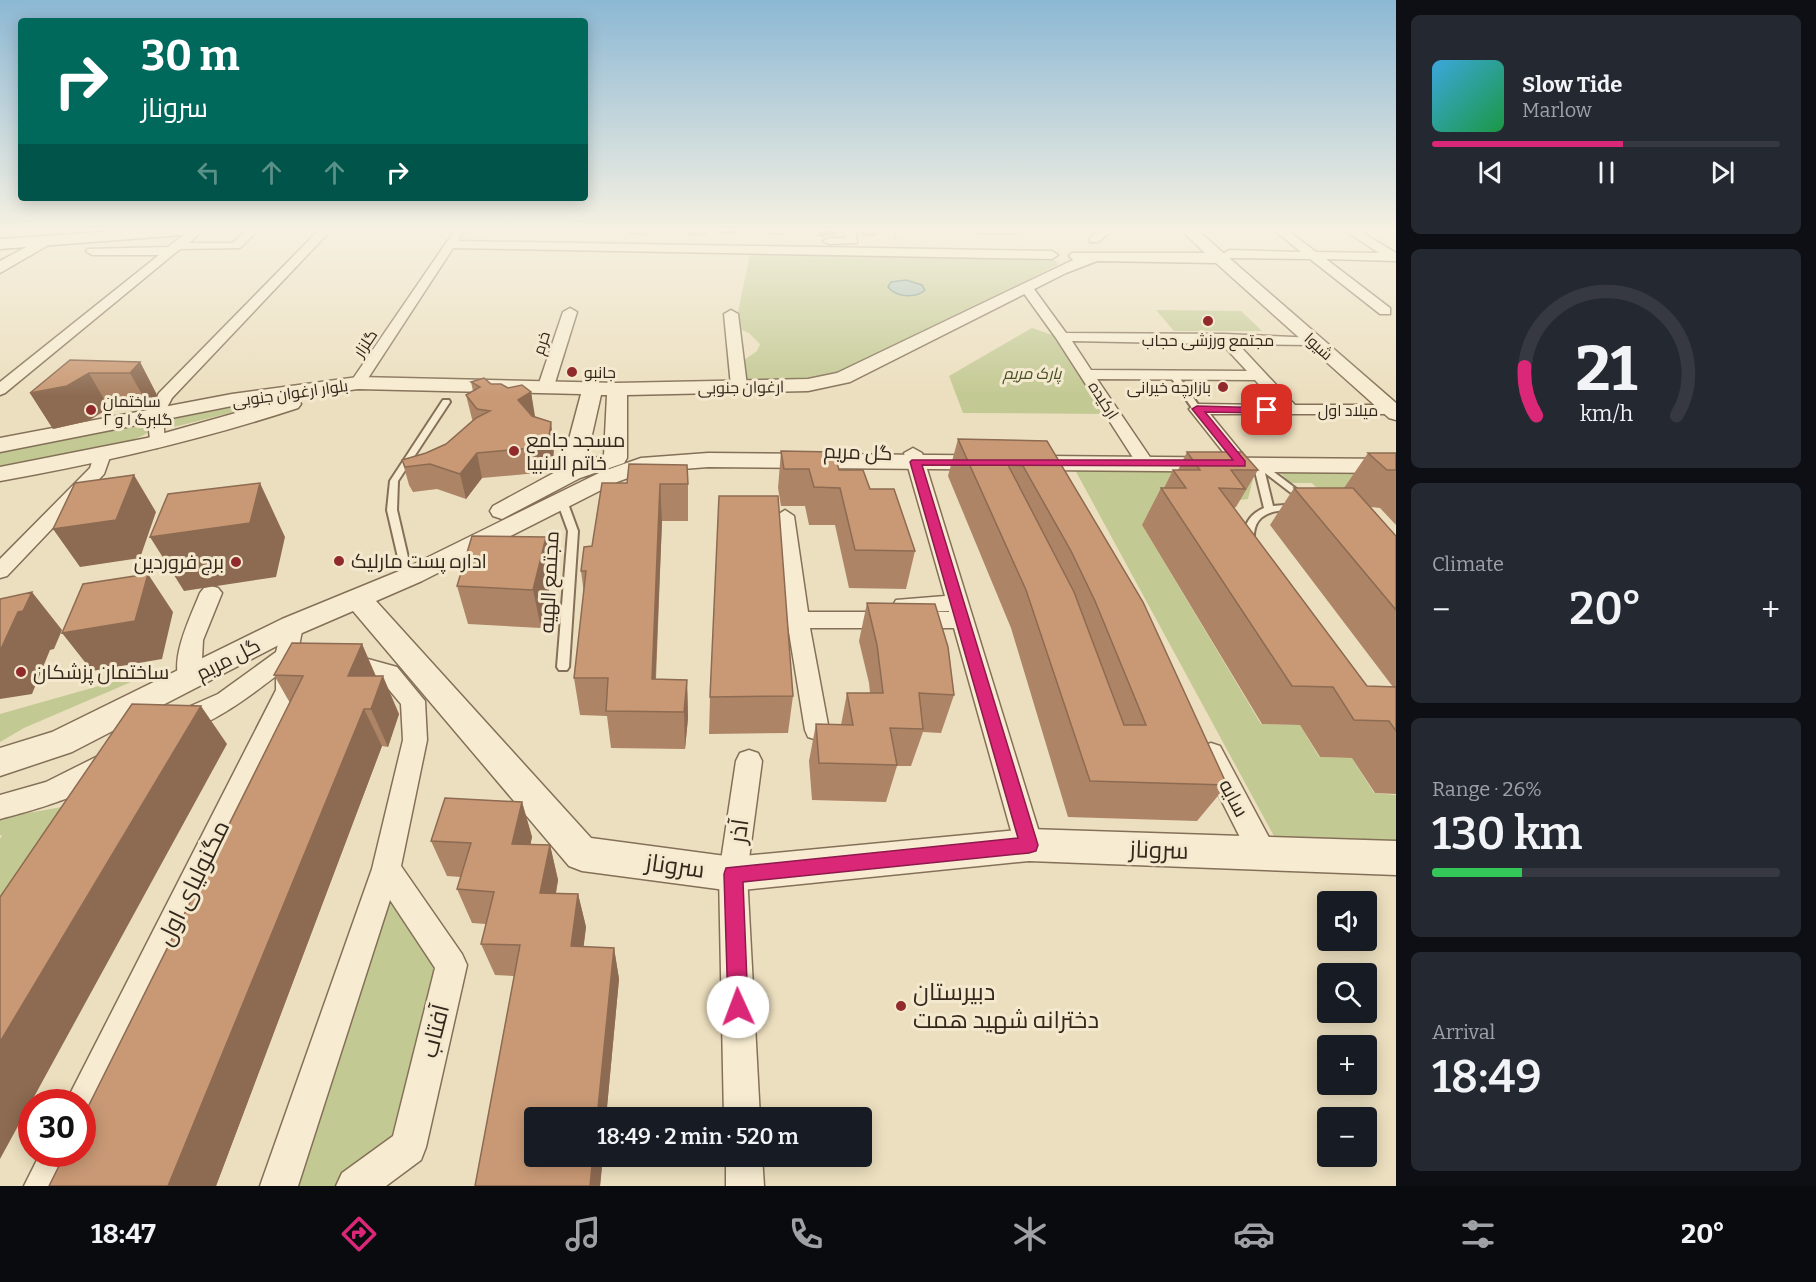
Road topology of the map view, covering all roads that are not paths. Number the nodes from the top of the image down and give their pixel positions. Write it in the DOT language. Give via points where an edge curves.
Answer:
graph roads {
  1 [pos="128,285"];
  2 [pos="272,285"];
  3 [pos="423,285"];
  4 [pos="1029,285"];
  5 [pos="1258,285"];
  6 [pos="1351,285"];
  7 [pos="1026,288"];
  8 [pos="1264,291"];
  9 [pos="1385,311"];
  10 [pos="570,312"];
  11 [pos="731,314"];
  12 [pos="1062,337"];
  13 [pos="1224,338"];
  14 [pos="1312,341"];
  15 [pos="1172,373"];
  16 [pos="1087,374"];
  17 [pos="1260,376"];
  18 [pos="358,383"];
  19 [pos="546,386"];
  20 [pos="739,386"];
  21 [pos="592,389"];
  22 [pos="617,389"];
  23 [pos="0,390"];
  24 [pos="446,402"];
  25 [pos="1394,408"];
  26 [pos="1197,409"];
  27 [pos="1291,410"];
  28 [pos="155,415"];
  29 [pos="157,443"];
  30 [pos="0,445"];
  31 [pos="101,457"];
  32 [pos="615,458"];
  33 [pos="914,458"];
  34 [pos="1057,459"];
  35 [pos="1143,460"];
  36 [pos="1247,460"];
  37 [pos="1396,462"];
  38 [pos="1396,466"];
  39 [pos="572,472"];
  40 [pos="0,474"];
  41 [pos="1070,484"];
  42 [pos="561,501"];
  43 [pos="1269,508"];
  44 [pos="785,516"];
  45 [pos="1257,558"];
  46 [pos="405,566"];
  47 [pos="0,571"];
  48 [pos="211,593"];
  49 [pos="356,597"];
  50 [pos="960,612"];
  51 [pos="798,615"];
  52 [pos="292,626"];
  53 [pos="305,658"];
  54 [pos="563,667"];
  55 [pos="189,679"];
  56 [pos="160,730"];
  57 [pos="817,730"];
  58 [pos="1203,738"];
  59 [pos="125,749"];
  60 [pos="749,761"];
  61 [pos="0,762"];
  62 [pos="97,769"];
  63 [pos="0,807"];
  64 [pos="71,809"];
  65 [pos="1029,845"];
  66 [pos="1263,854"];
  67 [pos="1396,858"];
  68 [pos="386,869"];
  69 [pos="733,874"];
  70 [pos="90,1089"];
  71 [pos="742,1107"];
  72 [pos="52,1167"];
  73 [pos="744,1167"];
  74 [pos="43,1186"];
  75 [pos="279,1186"];
  76 [pos="355,1186"];
  77 [pos="745,1186"];
  1 -- 23 [label="street"];
  2 -- 28 [label="street" via="165,396"];
  3 -- 18 [label="street, گلزار"];
  4 -- 7 [label="street, ارغوان جنوبی"];
  5 -- 8 [label="street, شیوا"];
  6 -- 9 [label="street"];
  7 -- 12 [label="street, ارکیده"];
  7 -- 20 [label="street, ارغوان جنوبی" via="843,378 808,386"];
  8 -- 14 [label="street, شیوا"];
  8 -- 25 [label="street, شیوا"];
  10 -- 19 [label="street, خرم"];
  11 -- 20 [label="street"];
  12 -- 13 [label="street"];
  12 -- 16 [label="street, ارکیده"];
  13 -- 14 [label="street"];
  13 -- 17 [label="street"];
  14 -- 25 [label="street, شیوا"];
  15 -- 16 [label="street"];
  15 -- 17 [label="street"];
  15 -- 26 [label="lane"];
  16 -- 35 [label="street, ارکیده"];
  17 -- 27 [label="street"];
  18 -- 19 [label="street, ارغوان جنوبی"];
  18 -- 28 [label="street, بلوار ارغوان جنوبی"];
  18 -- 29 [label="street, بلوار ارغوان جنوبی" via="220,428"];
  19 -- 21 [label="street, ارغوان جنوبی"];
  20 -- 22 [label="street, ارغوان جنوبی"];
  21 -- 22 [label="street, ارغوان جنوبی"];
  21 -- 39 [label="street"];
  22 -- 32 [label="street"];
  24 -- 46 [label="lane" via="394,481 392,510"];
  25 -- 27 [label="street, میلاد اول"];
  26 -- 27 [label="street, میلاد اول"];
  26 -- 36 [label="street"];
  28 -- 29 [label="street"];
  28 -- 30 [label="street, بلوار ارغوان جنوبی"];
  29 -- 31 [label="street, بلوار ارغوان جنوبی"];
  31 -- 40 [label="street, بلوار ارغوان جنوبی"];
  31 -- 47 [label="street" via="98,470"];
  32 -- 33 [label="street, گل مریم" via="665,446"];
  32 -- 39 [label="street, گل مریم"];
  33 -- 34 [label="street, گل مریم"];
  33 -- 42 [label="street, گل مریم" via="665,462 641,465 609,477"];
  33 -- 50 [label="street"];
  34 -- 35 [label="street, گل مریم"];
  34 -- 41 [label="street"];
  35 -- 36 [label="street, گل مریم"];
  36 -- 37 [label="street, گل مریم"];
  36 -- 38 [label="street, گل مریم"];
  36 -- 43 [label="lane"];
  36 -- 43 [label="lane" via="1311,507"];
  39 -- 46 [label="street, گل مریم"];
  42 -- 49 [label="street, گل مریم" via="413,575"];
  42 -- 54 [label="lane, مجتمع الهیه" via="573,531"];
  43 -- 45 [label="lane" via="1258,513 1248,536"];
  44 -- 51 [label="street"];
  46 -- 49 [label="street, گل مریم"];
  48 -- 55 [label="street" via="192,640"];
  49 -- 52 [label="street, گل مریم"];
  49 -- 69 [label="street, سروناز" via="582,854"];
  50 -- 51 [label="street"];
  50 -- 65 [label="street"];
  51 -- 57 [label="street"];
  52 -- 53 [label="street, مگنولیای اول"];
  52 -- 55 [label="street, گل مریم"];
  53 -- 56 [label="street" via="226,701"];
  53 -- 68 [label="street" via="354,663 389,673 413,701 415,740"];
  53 -- 70 [label="street, مگنولیای اول"];
  55 -- 61 [label="street, گل مریم" via="61,743"];
  58 -- 66 [label="street, سایه"];
  59 -- 62 [label="street"];
  60 -- 69 [label="street, آذر"];
  62 -- 63 [label="street" via="48,793"];
  62 -- 64 [label="street"];
  65 -- 66 [label="street, سروناز"];
  65 -- 69 [label="street, سروناز"];
  66 -- 67 [label="street, سروناز"];
  68 -- 75 [label="street"];
  68 -- 76 [label="street, آفتاب" via="451,965 408,1147"];
  69 -- 71 [label="street, آذر"];
  72 -- 74 [label="street"];
  73 -- 77 [label="street"];
}
